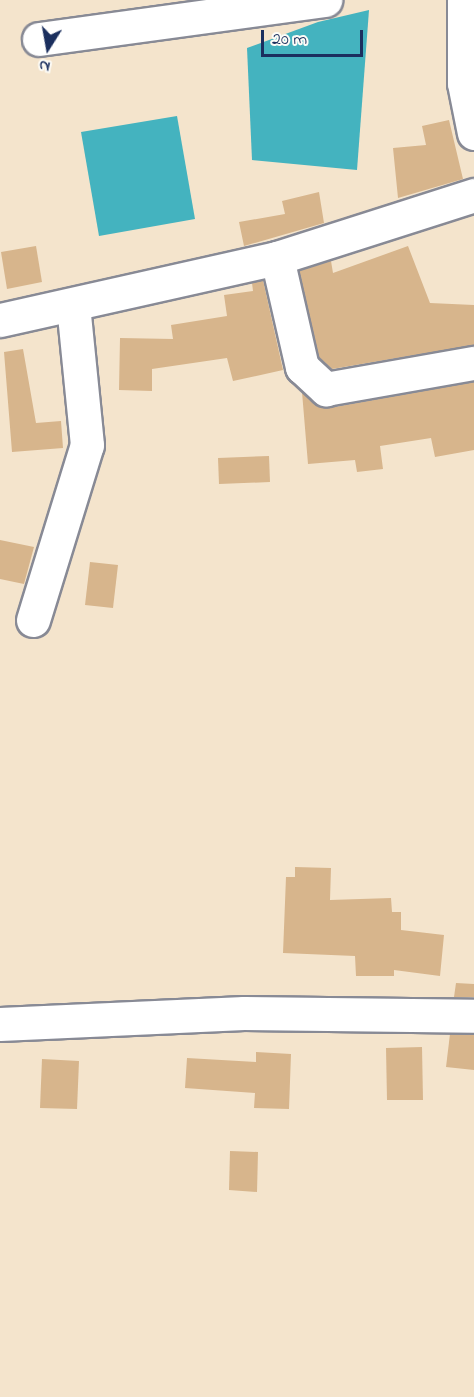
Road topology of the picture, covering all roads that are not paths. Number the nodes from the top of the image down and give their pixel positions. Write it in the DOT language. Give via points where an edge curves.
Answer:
graph roads {
  1 [pos="325,0"];
  2 [pos="464,0"];
  3 [pos="39,39"];
  4 [pos="474,133"];
  5 [pos="474,195"];
  6 [pos="277,258"];
  7 [pos="73,305"];
  8 [pos="0,321"];
  9 [pos="474,363"];
  10 [pos="33,620"];
  11 [pos="474,1016"];
  12 [pos="0,1024"];
  1 -- 3 [label="street"];
  2 -- 4 [label="street" via="464,83"];
  5 -- 6 [label="street"];
  6 -- 7 [label="street"];
  6 -- 9 [label="street" via="302,367 326,388"];
  7 -- 8 [label="street"];
  7 -- 10 [label="street" via="87,445"];
  11 -- 12 [label="street" via="244,1013"];
}
